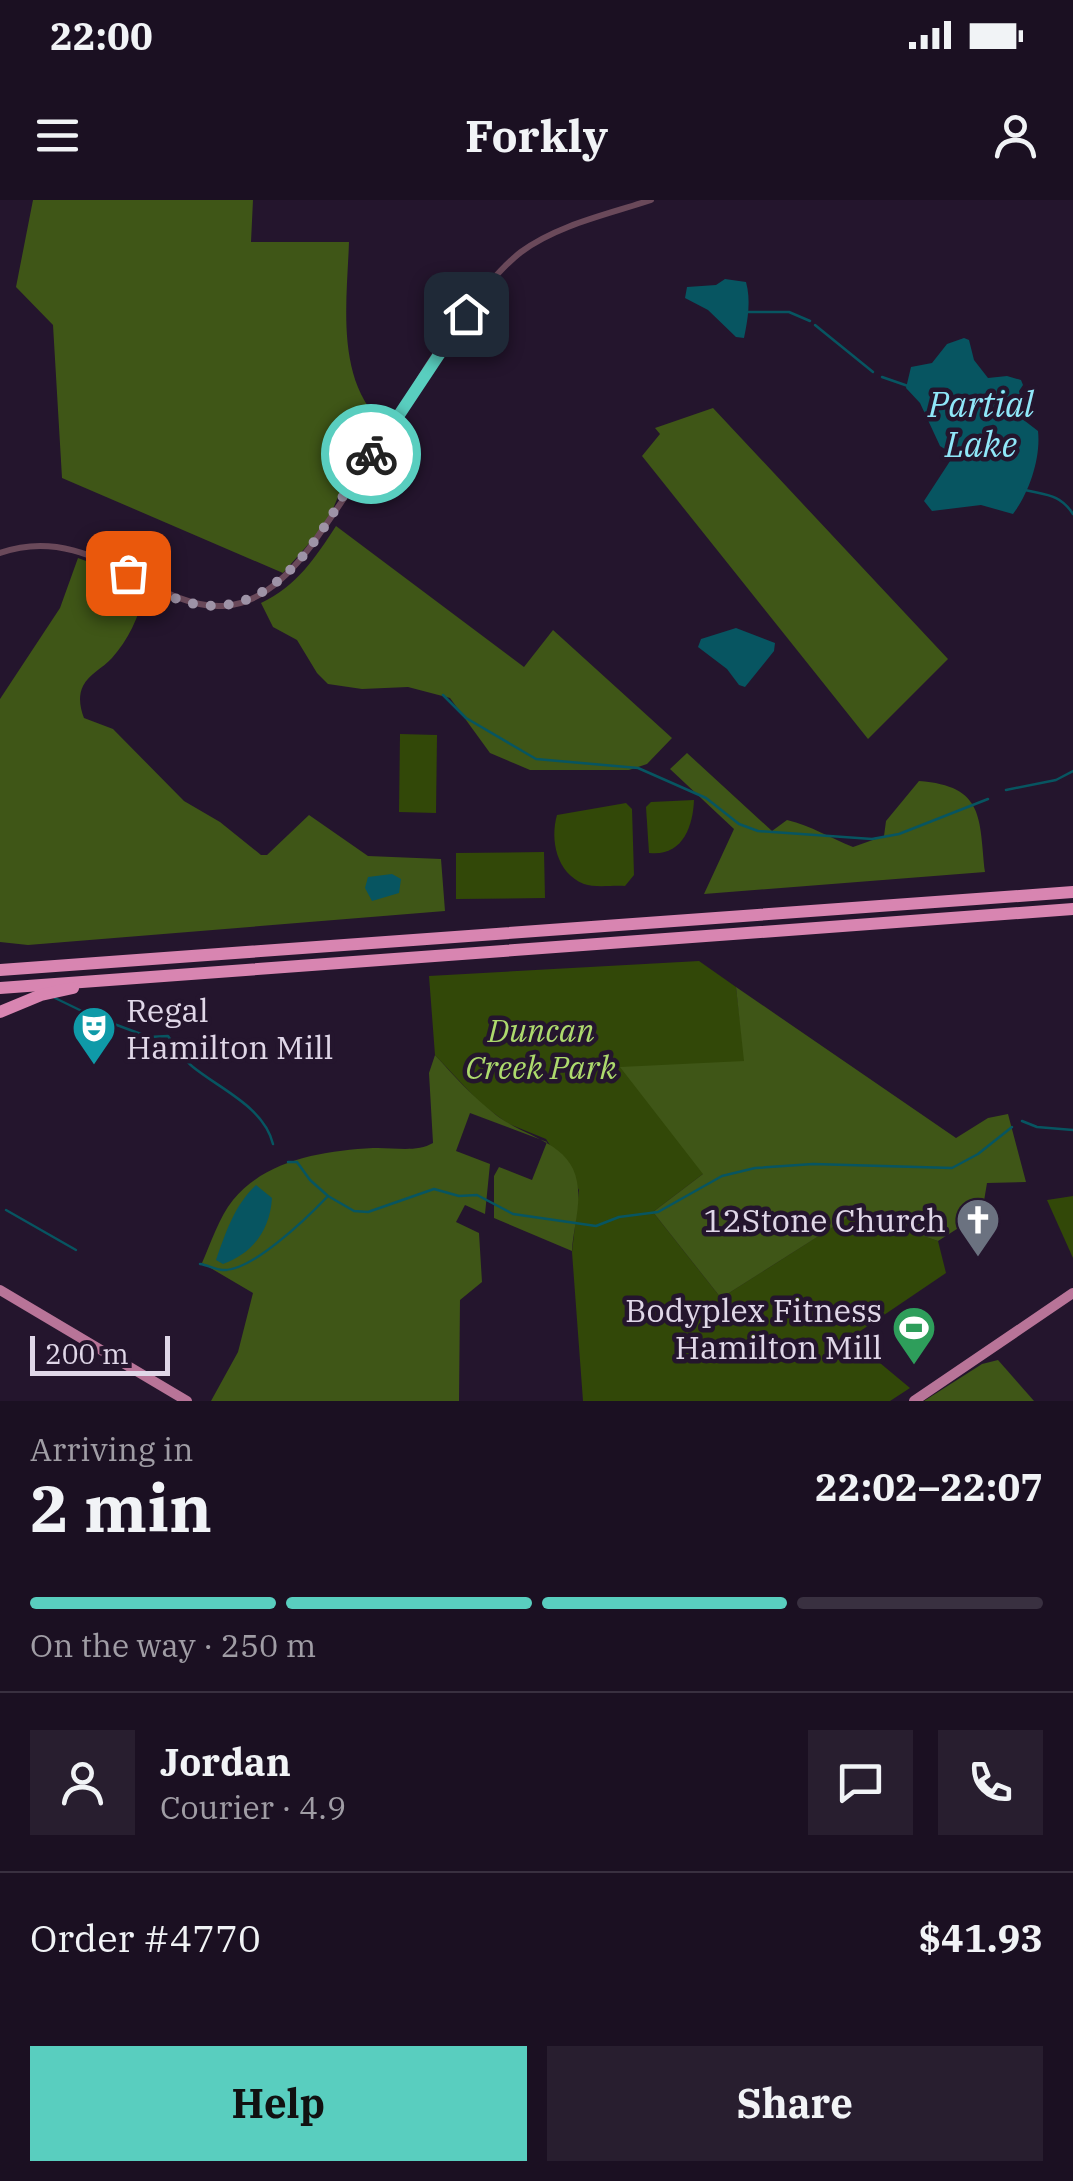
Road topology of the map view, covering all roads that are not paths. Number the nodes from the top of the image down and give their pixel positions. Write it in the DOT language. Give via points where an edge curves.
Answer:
graph roads {
  1 [pos="650,200"];
  2 [pos="397,418"];
  3 [pos="384,428"];
  4 [pos="393,436"];
  5 [pos="372,438"];
  6 [pos="380,448"];
  7 [pos="367,457"];
  8 [pos="0,553"];
  9 [pos="1073,892"];
  10 [pos="1073,910"];
  11 [pos="0,966"];
  12 [pos="185,973"];
  13 [pos="0,988"];
  14 [pos="0,1012"];
  15 [pos="0,1290"];
  16 [pos="1073,1293"];
  17 [pos="187,1401"];
  18 [pos="914,1401"];
  1 -- 2 [label="street" via="520,253 466,314"];
  2 -- 3 [label="street"];
  2 -- 4 [label="street"];
  3 -- 4 [label="street"];
  3 -- 5 [label="street"];
  4 -- 6 [label="street" via="390,446"];
  5 -- 6 [label="street"];
  5 -- 7 [label="street"];
  6 -- 7 [label="street"];
  7 -- 8 [label="street" via="297,565 247,601 204,606 178,600 77,550 48,545"];
  9 -- 11 [label="highway"];
  10 -- 12 [label="highway"];
  12 -- 13 [label="highway"];
  12 -- 14 [label="highway" via="51,992"];
  15 -- 17 [label="main road"];
  16 -- 18 [label="main road"];
}
